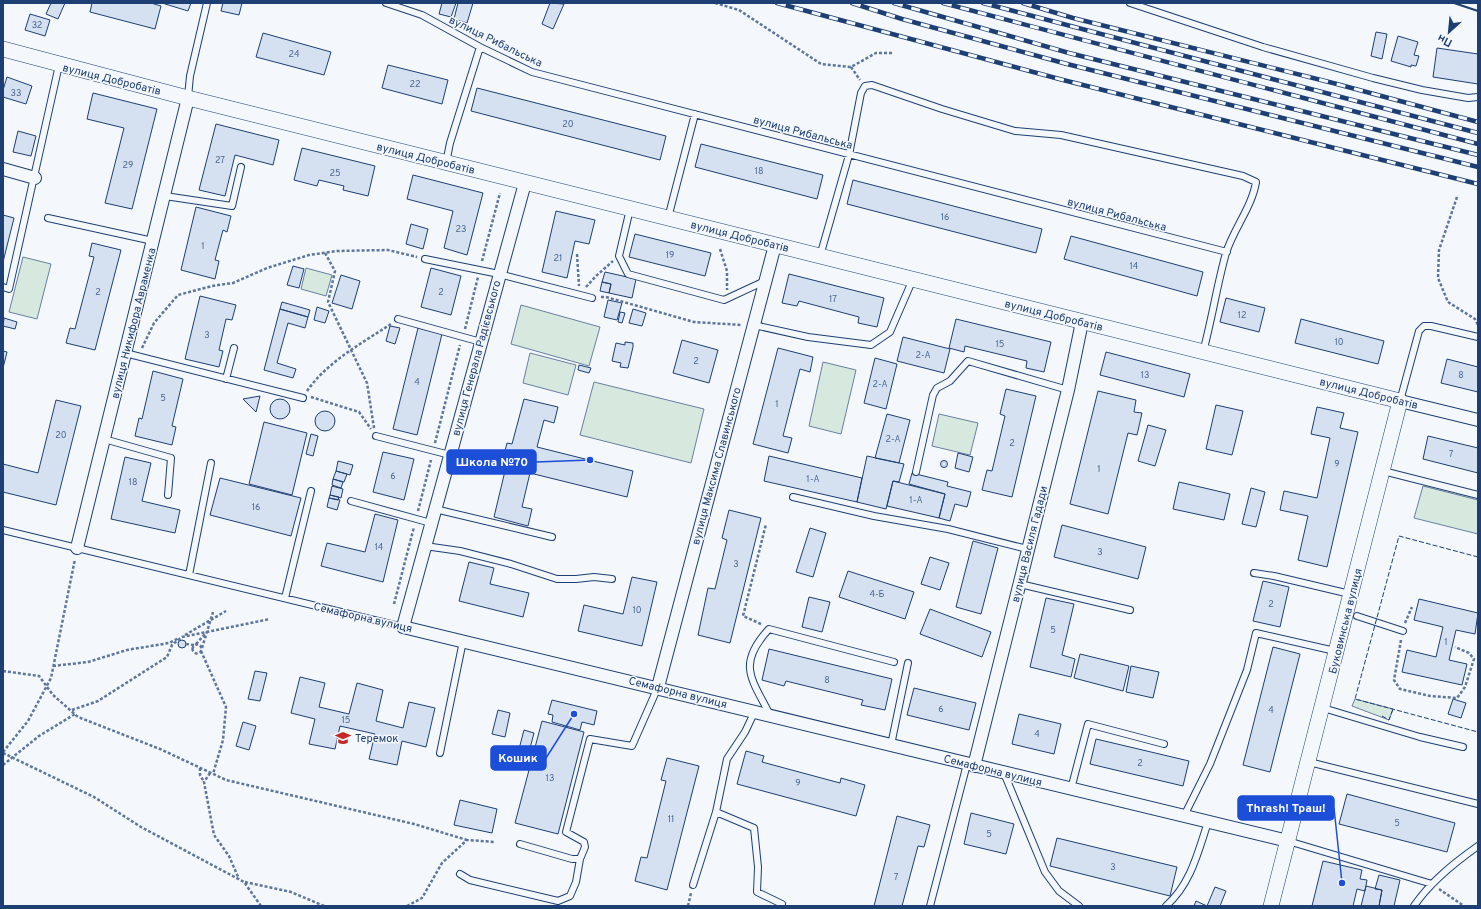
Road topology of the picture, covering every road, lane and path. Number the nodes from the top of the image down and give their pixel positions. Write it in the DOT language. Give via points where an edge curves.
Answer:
graph roads {
  1 [pos="207,3"];
  2 [pos="386,3"];
  3 [pos="715,3"];
  4 [pos="1130,3"];
  5 [pos="480,47"];
  6 [pos="3,49"];
  7 [pos="894,53"];
  8 [pos="59,65"];
  9 [pos="851,67"];
  10 [pos="865,86"];
  11 [pos="1478,97"];
  12 [pos="188,98"];
  13 [pos="695,114"];
  14 [pos="848,154"];
  15 [pos="446,163"];
  16 [pos="241,167"];
  17 [pos="3,169"];
  18 [pos="35,178"];
  19 [pos="524,183"];
  20 [pos="500,193"];
  21 [pos="165,196"];
  22 [pos="1457,196"];
  23 [pos="630,209"];
  24 [pos="48,218"];
  25 [pos="668,218"];
  26 [pos="153,241"];
  27 [pos="775,245"];
  28 [pos="720,249"];
  29 [pos="1226,252"];
  30 [pos="325,253"];
  31 [pos="577,254"];
  32 [pos="619,256"];
  33 [pos="820,256"];
  34 [pos="425,259"];
  35 [pos="480,270"];
  36 [pos="499,274"];
  37 [pos="913,279"];
  38 [pos="766,280"];
  39 [pos="3,287"];
  40 [pos="580,295"];
  41 [pos="592,298"];
  42 [pos="724,300"];
  43 [pos="398,319"];
  44 [pos="1082,322"];
  45 [pos="754,325"];
  46 [pos="1478,325"];
  47 [pos="463,337"];
  48 [pos="1478,337"];
  49 [pos="481,342"];
  50 [pos="234,348"];
  51 [pos="351,350"];
  52 [pos="1203,352"];
  53 [pos="125,353"];
  54 [pos="138,356"];
  55 [pos="226,379"];
  56 [pos="1068,390"];
  57 [pos="302,398"];
  58 [pos="1400,401"];
  59 [pos="1478,420"];
  60 [pos="376,436"];
  61 [pos="104,439"];
  62 [pos="433,451"];
  63 [pos="450,455"];
  64 [pos="211,463"];
  65 [pos="1383,471"];
  66 [pos="916,472"];
  67 [pos="311,491"];
  68 [pos="168,495"];
  69 [pos="1478,495"];
  70 [pos="793,497"];
  71 [pos="351,501"];
  72 [pos="435,509"];
  73 [pos="416,519"];
  74 [pos="431,523"];
  75 [pos="766,524"];
  76 [pos="3,530"];
  77 [pos="552,537"];
  78 [pos="425,546"];
  79 [pos="77,548"];
  80 [pos="1027,549"];
  81 [pos="1254,573"];
  82 [pos="189,575"];
  83 [pos="612,579"];
  84 [pos="1020,584"];
  85 [pos="1352,594"];
  86 [pos="285,598"];
  87 [pos="394,604"];
  88 [pos="1412,607"];
  89 [pos="1130,610"];
  90 [pos="226,611"];
  91 [pos="213,612"];
  92 [pos="1356,616"];
  93 [pos="270,619"];
  94 [pos="403,627"];
  95 [pos="769,629"];
  96 [pos="1403,631"];
  97 [pos="207,632"];
  98 [pos="182,636"];
  99 [pos="463,641"];
  100 [pos="186,644"];
  101 [pos="195,645"];
  102 [pos="1455,647"];
  103 [pos="202,650"];
  104 [pos="1337,652"];
  105 [pos="894,662"];
  106 [pos="908,662"];
  107 [pos="53,666"];
  108 [pos="3,671"];
  109 [pos="46,686"];
  110 [pos="658,687"];
  111 [pos="1323,708"];
  112 [pos="71,711"];
  113 [pos="755,711"];
  114 [pos="75,714"];
  115 [pos="770,715"];
  116 [pos="1164,744"];
  117 [pos="891,745"];
  118 [pos="1463,747"];
  119 [pos="3,752"];
  120 [pos="440,753"];
  121 [pos="14,758"];
  122 [pos="1309,762"];
  123 [pos="3,765"];
  124 [pos="971,765"];
  125 [pos="200,768"];
  126 [pos="212,773"];
  127 [pos="1004,773"];
  128 [pos="204,782"];
  129 [pos="1071,789"];
  130 [pos="1478,804"];
  131 [pos="716,812"];
  132 [pos="1184,816"];
  133 [pos="1208,822"];
  134 [pos="467,840"];
  135 [pos="1288,841"];
  136 [pos="495,842"];
  137 [pos="520,844"];
  138 [pos="1478,846"];
  139 [pos="580,859"];
  140 [pos="460,874"];
  141 [pos="240,880"];
  142 [pos="244,882"];
  143 [pos="1432,884"];
  144 [pos="692,885"];
  145 [pos="782,904"];
  146 [pos="261,906"];
  147 [pos="324,906"];
  148 [pos="407,906"];
  149 [pos="688,906"];
  150 [pos="930,906"];
  151 [pos="1079,906"];
  152 [pos="1166,906"];
  153 [pos="1271,906"];
  154 [pos="1414,906"];
  155 [pos="1464,906"];
  1 -- 12 [label="lane" via="190,76"];
  2 -- 5 [label="lane, вулиця Рибальська" via="422,15"];
  3 -- 9 [label="path" via="739,10 821,64"];
  4 -- 11 [label="lane" via="1263,47 1373,78 1422,90 1468,98"];
  5 -- 13 [label="lane, вулиця Рибальська" via="532,72"];
  5 -- 15 [label="lane"];
  6 -- 8 [label="street, вулиця Добробатів"];
  7 -- 9 [label="path" via="876,53"];
  8 -- 12 [label="street, вулиця Добробатів"];
  8 -- 18 [label="lane"];
  9 -- 10 [label="path"];
  10 -- 14 [label="lane"];
  10 -- 29 [label="lane" via="872,85 942,110 1015,131 1060,135 1244,176 1256,182 1254,195"];
  12 -- 15 [label="street, вулиця Добробатів"];
  12 -- 21 [label="street, вулиця Никифора Авраменка"];
  13 -- 14 [label="lane, вулиця Рибальська"];
  13 -- 25 [label="lane"];
  14 -- 29 [label="lane, вулиця Рибальська"];
  14 -- 33 [label="lane"];
  15 -- 19 [label="street, вулиця Добробатів"];
  16 -- 21 [label="lane" via="232,206"];
  17 -- 18 [label="street"];
  18 -- 39 [label="lane" via="10,289"];
  19 -- 23 [label="street, вулиця Добробатів"];
  19 -- 36 [label="street, вулиця Генерала Радієвського"];
  20 -- 35 [label="path"];
  21 -- 26 [label="street, вулиця Никифора Авраменка"];
  22 -- 46 [label="path" via="1439,250 1438,278 1448,302 1476,319"];
  23 -- 25 [label="street, вулиця Добробатів"];
  23 -- 32 [label="lane"];
  24 -- 26 [label="lane"];
  25 -- 27 [label="street, вулиця Добробатів"];
  26 -- 53 [label="street, вулиця Никифора Авраменка"];
  27 -- 33 [label="street, вулиця Добробатів"];
  27 -- 38 [label="street, вулиця Максима Славинського"];
  28 -- 42 [label="path" via="727,272 728,292"];
  29 -- 52 [label="lane"];
  30 -- 34 [label="path" via="388,250"];
  30 -- 51 [label="path" via="335,271 328,302"];
  30 -- 54 [label="path" via="309,255 267,268 233,283 178,295 154,323"];
  31 -- 40 [label="path"];
  32 -- 40 [label="path" via="596,276"];
  32 -- 42 [label="lane" via="628,274"];
  33 -- 37 [label="street, вулиця Добробатів"];
  34 -- 35 [label="lane"];
  35 -- 36 [label="lane"];
  35 -- 47 [label="path"];
  36 -- 40 [label="lane"];
  36 -- 49 [label="street, вулиця Генерала Радієвського"];
  37 -- 44 [label="street, вулиця Добробатів"];
  37 -- 45 [label="lane" via="890,332 871,346 808,337"];
  38 -- 42 [label="lane"];
  38 -- 45 [label="street, вулиця Максима Славинського"];
  40 -- 41 [label="lane"];
  41 -- 45 [label="path" via="606,297 694,322"];
  43 -- 47 [label="lane"];
  43 -- 51 [label="path"];
  44 -- 52 [label="street, вулиця Добробатів"];
  44 -- 56 [label="street, вулиця Василя Гадади"];
  45 -- 110 [label="street, вулиця Максима Славинського"];
  47 -- 49 [label="lane"];
  47 -- 62 [label="path"];
  48 -- 58 [label="lane" via="1424,326 1419,331"];
  49 -- 63 [label="street, вулиця Генерала Радієвського"];
  50 -- 55 [label="lane"];
  51 -- 57 [label="path" via="317,377"];
  51 -- 60 [label="path" via="367,383"];
  52 -- 58 [label="street, вулиця Добробатів"];
  53 -- 54 [label="lane"];
  53 -- 61 [label="street, вулиця Никифора Авраменка"];
  54 -- 55 [label="lane"];
  55 -- 57 [label="lane"];
  56 -- 66 [label="lane" via="968,361 950,381 937,388 933,395"];
  56 -- 80 [label="street, вулиця Василя Гадади"];
  57 -- 60 [label="path" via="311,397 359,412"];
  58 -- 59 [label="street, вулиця Добробатів"];
  58 -- 65 [label="street, Буковинська вулиця"];
  60 -- 62 [label="lane"];
  61 -- 68 [label="lane" via="171,458"];
  61 -- 79 [label="street, вулиця Никифора Авраменка"];
  62 -- 63 [label="lane"];
  62 -- 73 [label="path"];
  63 -- 72 [label="street, вулиця Генерала Радієвського"];
  64 -- 82 [label="lane"];
  65 -- 69 [label="lane"];
  65 -- 85 [label="street, Буковинська вулиця"];
  67 -- 86 [label="lane"];
  70 -- 80 [label="lane" via="874,516 948,529"];
  71 -- 73 [label="lane"];
  72 -- 74 [label="street, вулиця Генерала Радієвського"];
  72 -- 77 [label="lane"];
  73 -- 74 [label="lane"];
  73 -- 87 [label="path"];
  74 -- 78 [label="street, вулиця Генерала Радієвського"];
  75 -- 95 [label="path" via="743,616"];
  76 -- 79 [label="lane, Семафорна вулиця"];
  78 -- 83 [label="lane" via="460,551 557,579"];
  78 -- 94 [label="street, вулиця Генерала Радієвського"];
  79 -- 82 [label="lane, Семафорна вулиця"];
  79 -- 107 [label="path"];
  80 -- 84 [label="street, вулиця Василя Гадади"];
  81 -- 85 [label="lane"];
  82 -- 86 [label="lane, Семафорна вулиця"];
  84 -- 89 [label="lane"];
  84 -- 124 [label="street, вулиця Василя Гадади"];
  85 -- 104 [label="street, Буковинська вулиця"];
  86 -- 94 [label="lane, Семафорна вулиця"];
  88 -- 96 [label="path"];
  90 -- 98 [label="path"];
  91 -- 97 [label="path"];
  92 -- 96 [label="lane"];
  93 -- 97 [label="path"];
  94 -- 99 [label="street, Семафорна вулиця"];
  95 -- 105 [label="lane"];
  95 -- 115 [label="lane" via="755,648 750,673"];
  96 -- 102 [label="path" via="1394,680 1400,689 1430,696 1457,698 1465,687 1474,659 1469,653"];
  97 -- 98 [label="path"];
  97 -- 101 [label="path"];
  97 -- 103 [label="path"];
  98 -- 107 [label="path" via="169,643 127,650 88,662"];
  98 -- 112 [label="path" via="172,646 167,657 98,701"];
  99 -- 110 [label="street, Семафорна вулиця"];
  99 -- 120 [label="lane"];
  100 -- 101 [label="path"];
  101 -- 103 [label="path"];
  101 -- 103 [label="path" via="195,653"];
  103 -- 126 [label="path" via="226,707 223,740"];
  104 -- 111 [label="street, Буковинська вулиця"];
  104 -- 132 [label="lane" via="1256,633 1247,670 1210,764"];
  106 -- 117 [label="lane"];
  107 -- 109 [label="path" via="51,678"];
  108 -- 109 [label="path" via="39,676"];
  109 -- 112 [label="path"];
  109 -- 119 [label="path" via="28,721"];
  110 -- 113 [label="street, Семафорна вулиця"];
  110 -- 139 [label="lane" via="632,746 590,739 566,832 584,842 585,848"];
  111 -- 118 [label="lane"];
  111 -- 122 [label="street, Буковинська вулиця"];
  112 -- 114 [label="path"];
  113 -- 115 [label="street, Семафорна вулиця"];
  113 -- 131 [label="lane" via="728,760"];
  114 -- 121 [label="path" via="38,736"];
  114 -- 125 [label="path"];
  115 -- 117 [label="street, Семафорна вулиця"];
  116 -- 129 [label="lane" via="1088,724"];
  117 -- 124 [label="street, Семафорна вулиця"];
  119 -- 121 [label="path"];
  121 -- 123 [label="path"];
  121 -- 141 [label="path" via="94,797 141,827"];
  122 -- 130 [label="lane"];
  122 -- 135 [label="street, Буковинська вулиця"];
  124 -- 127 [label="street, Семафорна вулиця"];
  124 -- 150 [label="lane"];
  125 -- 126 [label="path"];
  125 -- 128 [label="path"];
  126 -- 128 [label="path"];
  126 -- 134 [label="path" via="226,780 414,824"];
  127 -- 129 [label="street, Семафорна вулиця"];
  127 -- 151 [label="lane" via="1045,872 1059,891"];
  128 -- 141 [label="path" via="214,834"];
  129 -- 132 [label="street, Семафорна вулиця"];
  131 -- 144 [label="lane"];
  131 -- 145 [label="lane" via="754,828 758,867 757,892"];
  132 -- 133 [label="street, Семафорна вулиця"];
  133 -- 135 [label="street, Семафорна вулиця"];
  133 -- 152 [label="lane" via="1196,861 1184,885"];
  134 -- 136 [label="path"];
  134 -- 148 [label="path" via="442,863 422,898"];
  135 -- 143 [label="lane"];
  135 -- 153 [label="street"];
  137 -- 139 [label="lane"];
  138 -- 143 [label="lane" via="1455,862"];
  139 -- 140 [label="lane" via="576,882 570,896 558,901 470,880"];
  141 -- 142 [label="path"];
  142 -- 146 [label="path"];
  142 -- 147 [label="path" via="291,892"];
  143 -- 154 [label="lane"];
  143 -- 155 [label="path"];
  144 -- 149 [label="path"];
}
